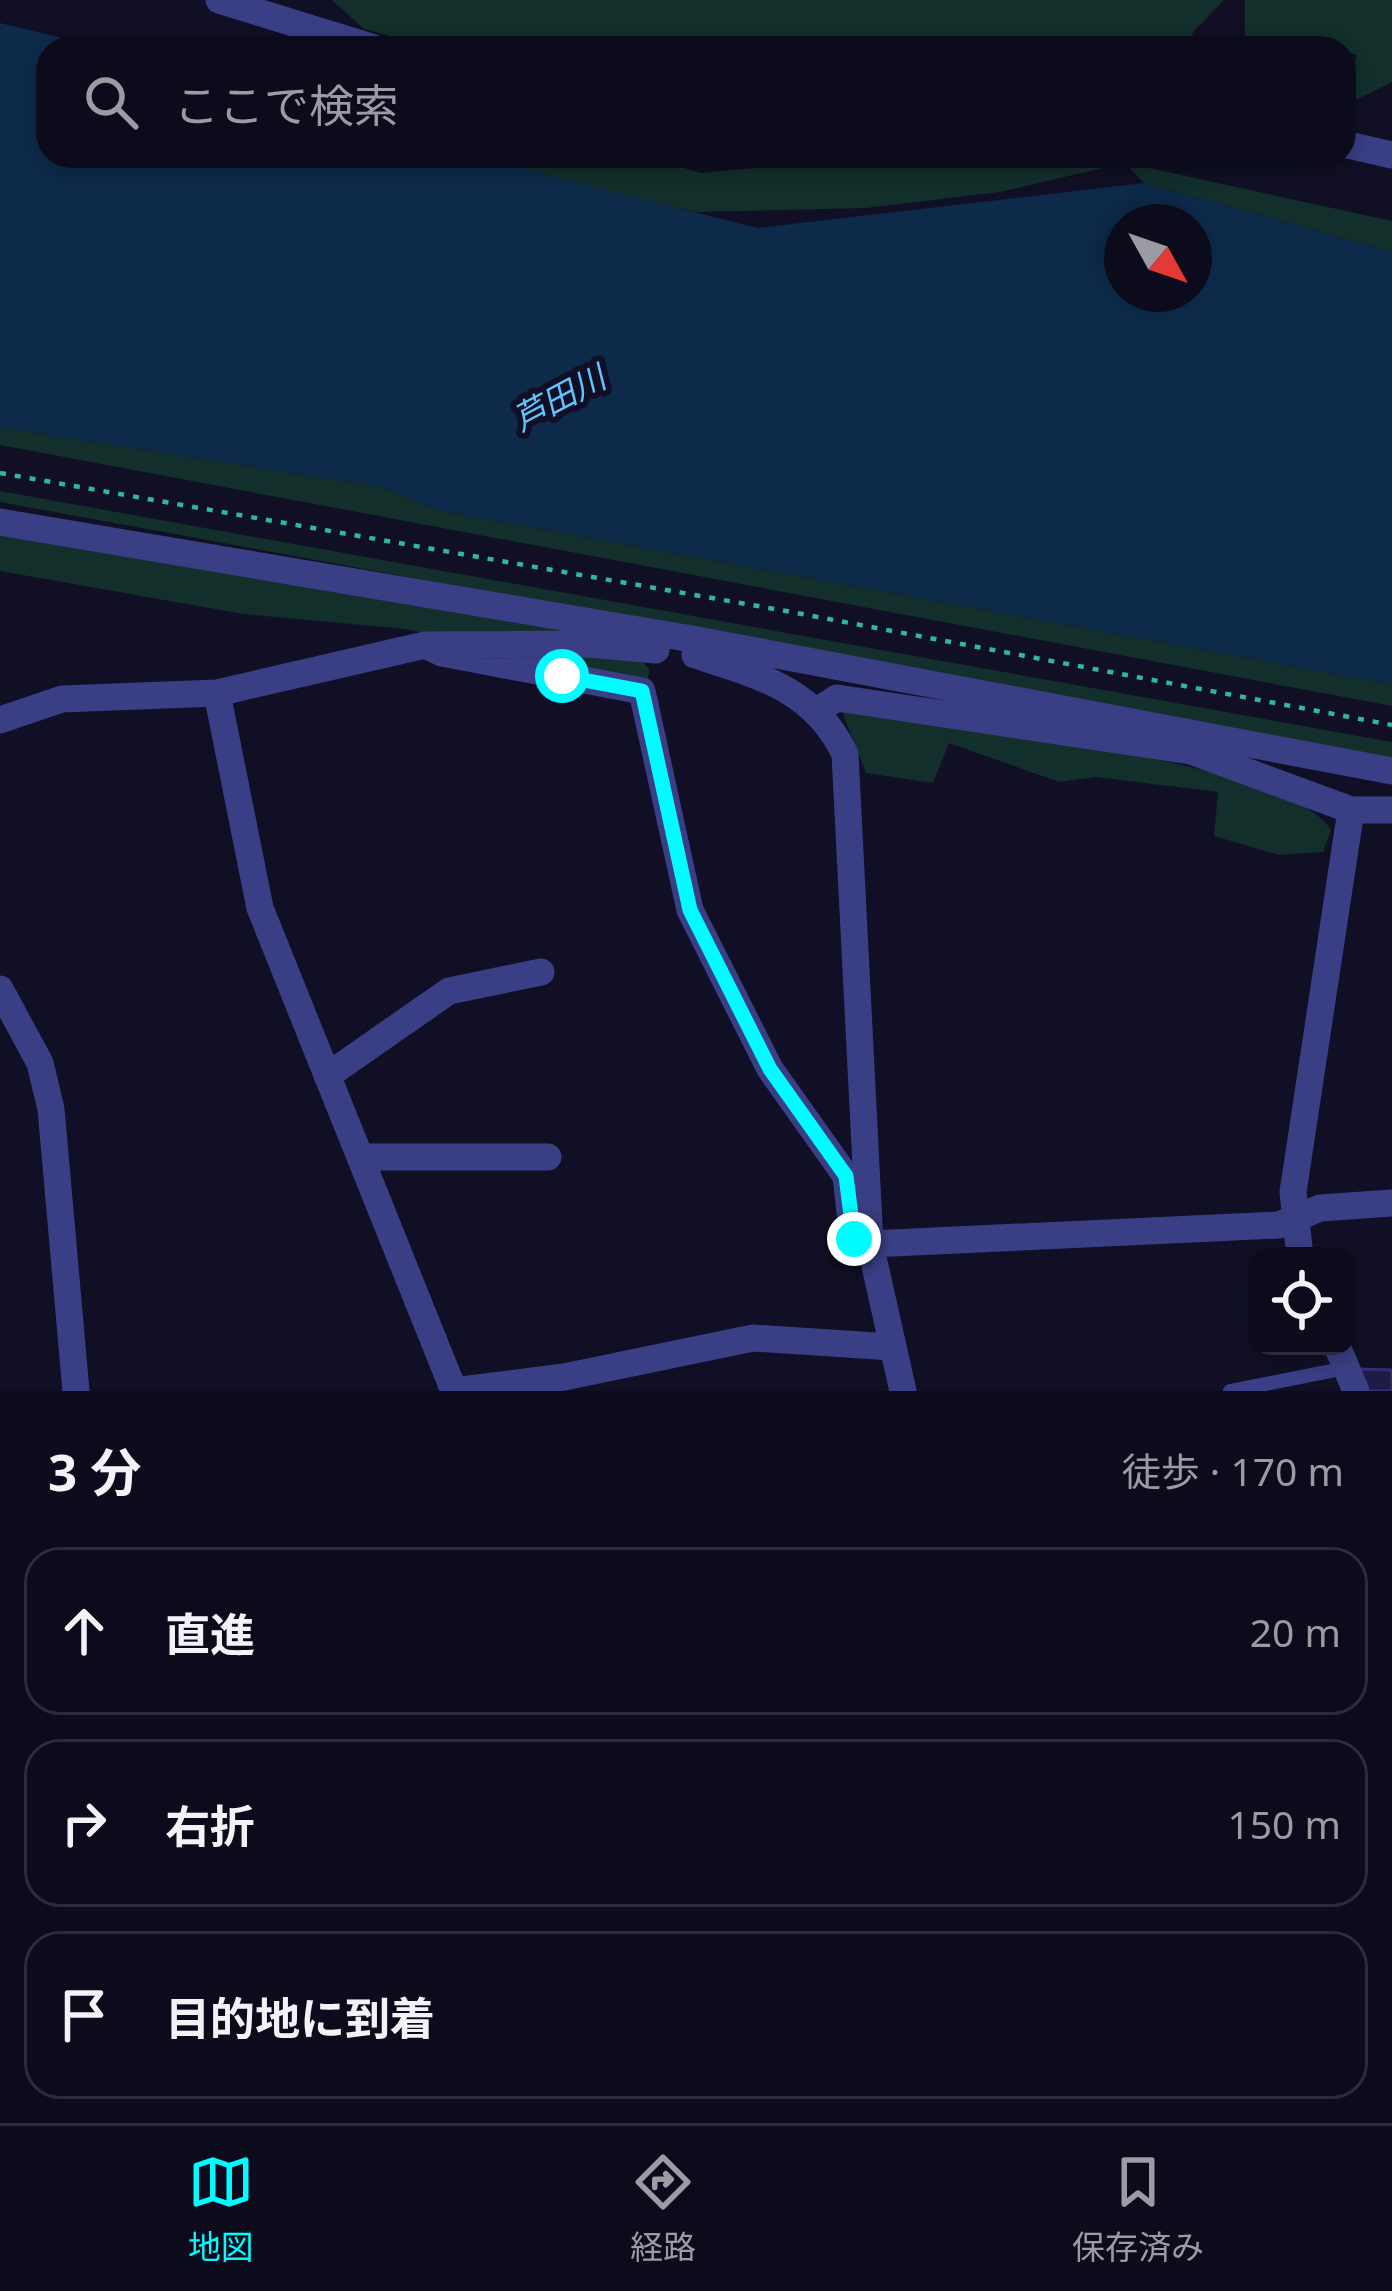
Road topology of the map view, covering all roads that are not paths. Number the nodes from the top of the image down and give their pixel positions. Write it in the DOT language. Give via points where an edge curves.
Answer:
graph roads {
  1 [pos="219,0"];
  2 [pos="335,36"];
  3 [pos="1356,148"];
  4 [pos="1392,155"];
  5 [pos="0,522"];
  6 [pos="425,645"];
  7 [pos="691,646"];
  8 [pos="217,693"];
  9 [pos="818,710"];
  10 [pos="0,720"];
  11 [pos="1392,770"];
  12 [pos="1351,810"];
  13 [pos="1392,810"];
  14 [pos="542,972"];
  15 [pos="0,989"];
  16 [pos="328,1076"];
  17 [pos="360,1157"];
  18 [pos="548,1157"];
  19 [pos="1392,1203"];
  20 [pos="1294,1217"];
  21 [pos="871,1244"];
  22 [pos="1299,1247"];
  23 [pos="892,1346"];
  24 [pos="1346,1368"];
  25 [pos="76,1391"];
  26 [pos="453,1391"];
  27 [pos="903,1391"];
  28 [pos="1230,1391"];
  1 -- 2 [label="street"];
  3 -- 4 [label="street"];
  5 -- 7 [label="street"];
  6 -- 7 [label="street"];
  6 -- 8 [label="street"];
  6 -- 21 [label="street" via="642,691 690,910 770,1069 846,1176 854,1239"];
  7 -- 9 [label="street" via="775,681"];
  7 -- 11 [label="street"];
  8 -- 10 [label="street" via="62,700"];
  8 -- 16 [label="street" via="260,908"];
  9 -- 12 [label="street" via="837,698 1191,751"];
  9 -- 21 [label="street" via="845,754"];
  12 -- 13 [label="street"];
  12 -- 20 [label="street"];
  14 -- 16 [label="street" via="449,991"];
  15 -- 25 [label="street" via="40,1063 51,1108"];
  16 -- 17 [label="street"];
  17 -- 18 [label="street"];
  17 -- 26 [label="street"];
  19 -- 20 [label="street"];
  20 -- 21 [label="street" via="1279,1225"];
  20 -- 22 [label="street"];
  21 -- 23 [label="street"];
  23 -- 26 [label="street" via="753,1338"];
  23 -- 27 [label="street"];
  24 -- 28 [label="lane"];
}
